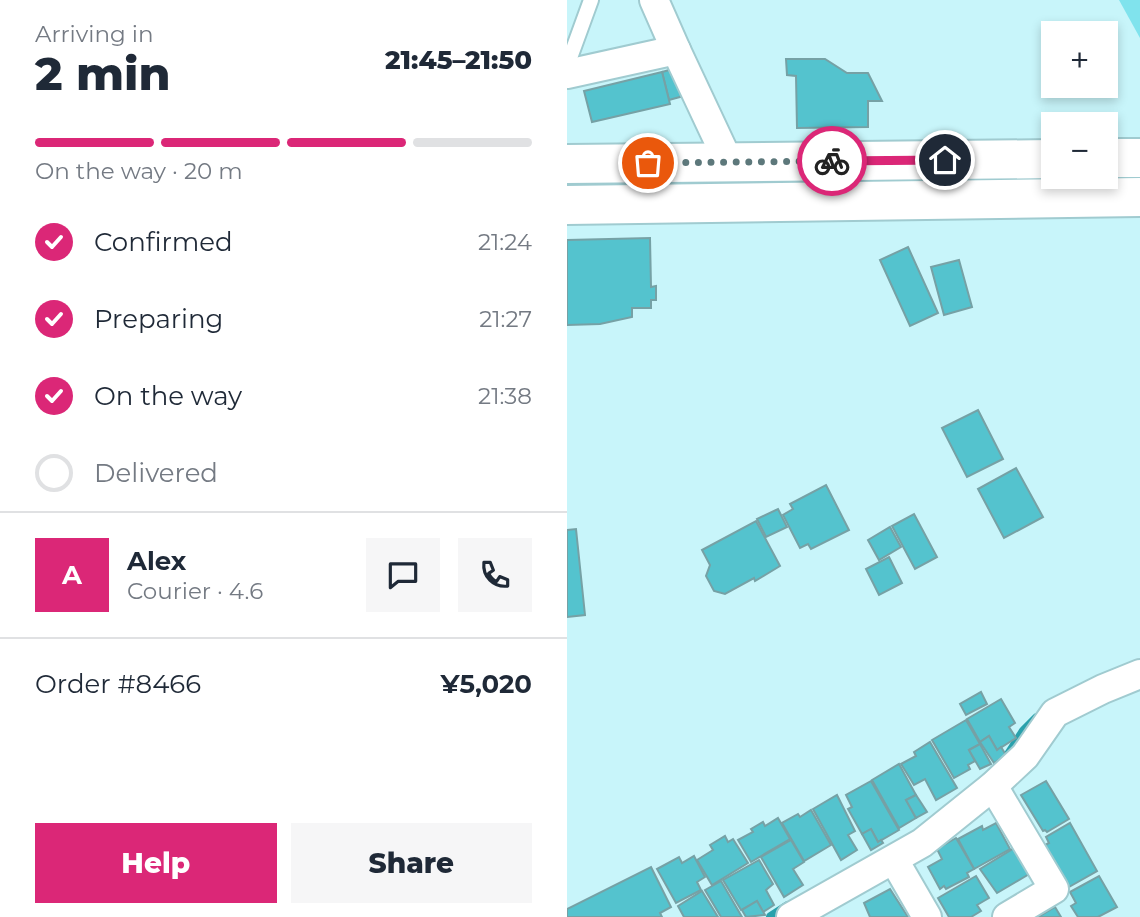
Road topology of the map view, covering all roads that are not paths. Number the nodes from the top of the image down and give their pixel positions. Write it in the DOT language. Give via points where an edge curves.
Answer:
graph roads {
  1 [pos="591,0"];
  2 [pos="654,0"];
  3 [pos="676,50"];
  4 [pos="567,66"];
  5 [pos="567,74"];
  6 [pos="1118,158"];
  7 [pos="1140,158"];
  8 [pos="1041,159"];
  9 [pos="729,163"];
  10 [pos="567,164"];
  11 [pos="1140,197"];
  12 [pos="567,205"];
  13 [pos="1140,674"];
  14 [pos="993,786"];
  15 [pos="894,860"];
  16 [pos="791,917"];
  17 [pos="927,917"];
  18 [pos="1007,917"];
  1 -- 4 [label="lane"];
  2 -- 3 [label="street"];
  3 -- 5 [label="street"];
  3 -- 9 [label="street"];
  6 -- 7 [label="highway"];
  8 -- 9 [label="highway"];
  9 -- 10 [label="highway"];
  11 -- 12 [label="highway"];
  13 -- 14 [label="street" via="1055,713 1025,756"];
  14 -- 15 [label="street"];
  14 -- 18 [label="street" via="1054,889"];
  15 -- 16 [label="street"];
  15 -- 17 [label="street"];
}
